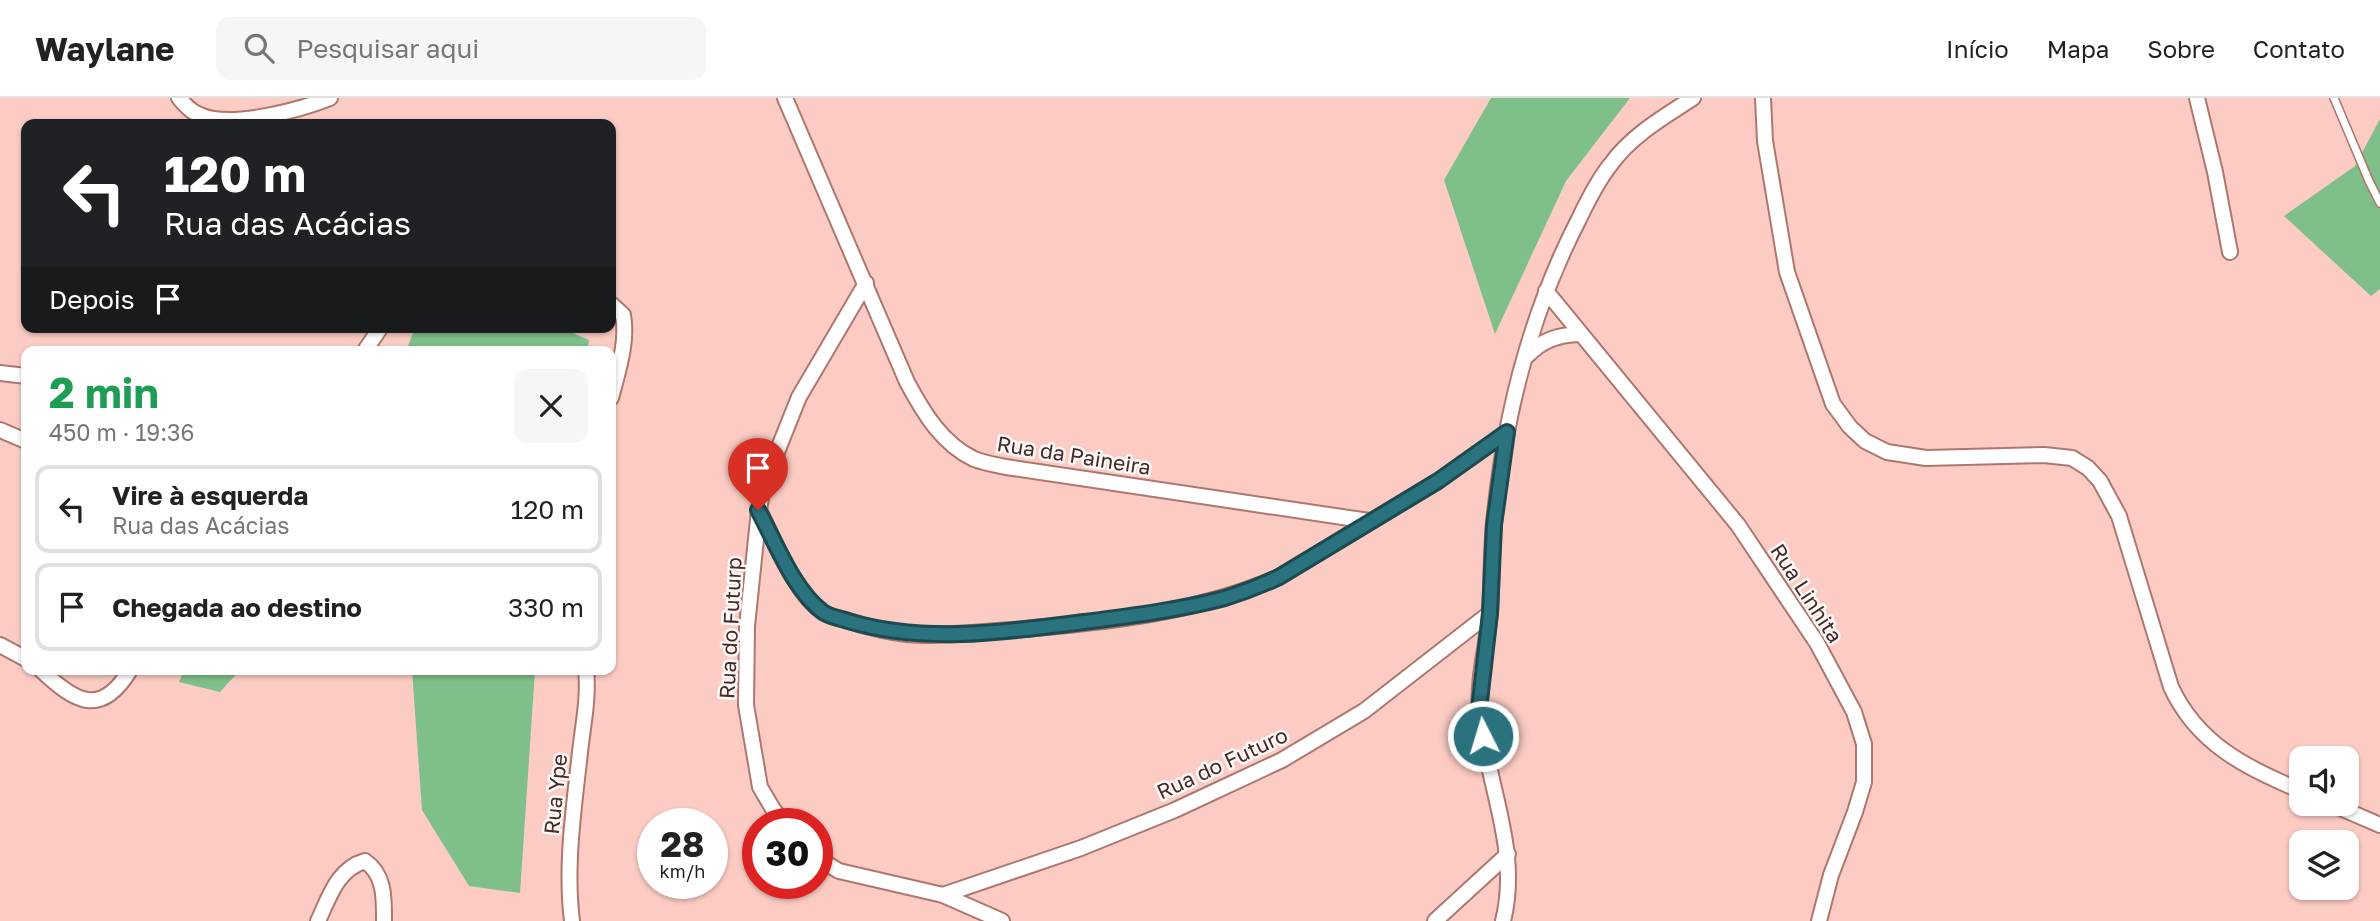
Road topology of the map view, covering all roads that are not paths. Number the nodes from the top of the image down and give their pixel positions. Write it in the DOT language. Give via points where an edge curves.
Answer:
graph roads {
  1 [pos="178,98"];
  2 [pos="330,98"];
  3 [pos="785,98"];
  4 [pos="1693,98"];
  5 [pos="1763,98"];
  6 [pos="2197,98"];
  7 [pos="2334,98"];
  8 [pos="2380,203"];
  9 [pos="2230,252"];
  10 [pos="866,283"];
  11 [pos="1546,291"];
  12 [pos="616,306"];
  13 [pos="1579,334"];
  14 [pos="1524,360"];
  15 [pos="0,373"];
  16 [pos="21,375"];
  17 [pos="616,378"];
  18 [pos="0,430"];
  19 [pos="1507,432"];
  20 [pos="21,439"];
  21 [pos="758,510"];
  22 [pos="1369,521"];
  23 [pos="1490,613"];
  24 [pos="0,645"];
  25 [pos="21,656"];
  26 [pos="46,675"];
  27 [pos="127,675"];
  28 [pos="586,675"];
  29 [pos="2289,786"];
  30 [pos="772,808"];
  31 [pos="2359,816"];
  32 [pos="2380,825"];
  33 [pos="1508,854"];
  34 [pos="833,867"];
  35 [pos="943,895"];
  36 [pos="318,921"];
  37 [pos="384,921"];
  38 [pos="572,921"];
  39 [pos="1002,921"];
  40 [pos="1435,921"];
  41 [pos="1503,921"];
  42 [pos="1819,921"];
  1 -- 2 [label="street" via="200,116 231,119 262,117"];
  3 -- 10 [label="street, Rua da Paineira"];
  4 -- 11 [label="street" via="1637,136 1611,164 1574,228"];
  5 -- 29 [label="street" via="1765,141 1787,272 1833,404 1850,427 1887,452 1926,458 2044,455 2072,458 2088,468 2119,516 2171,687 2182,709 2229,755"];
  6 -- 9 [label="street"];
  7 -- 8 [label="lane"];
  10 -- 21 [label="street, Rua do Futurp" via="799,397"];
  10 -- 22 [label="street, Rua da Paineira" via="918,402 950,444 975,459"];
  11 -- 13 [label="street, Rua Linhita"];
  11 -- 14 [label="street"];
  12 -- 17 [label="street" via="625,324"];
  13 -- 14 [label="street" via="1550,338"];
  13 -- 42 [label="street, Rua Linhita" via="1738,525 1817,643 1854,712 1864,744 1864,782"];
  14 -- 19 [label="street"];
  15 -- 16 [label="street"];
  18 -- 20 [label="street"];
  19 -- 22 [label="street" via="1438,481"];
  19 -- 23 [label="street" via="1494,525"];
  21 -- 22 [label="street" via="796,582 824,613 906,634 1044,627 1147,614 1226,597 1279,577"];
  21 -- 30 [label="street, Rua do Futurp" via="747,626 746,705 760,787"];
  23 -- 33 [label="street" via="1479,710"];
  23 -- 35 [label="street, Rua do Futuro" via="1364,711 1282,761 1081,848"];
  24 -- 25 [label="street"];
  26 -- 27 [label="street" via="63,691 86,699 112,695"];
  28 -- 38 [label="street, Rua Ype" via="572,827"];
  31 -- 32 [label="street"];
  33 -- 40 [label="street"];
  33 -- 41 [label="street"];
  34 -- 35 [label="street"];
  35 -- 39 [label="street"];
  36 -- 37 [label="street" via="343,874 365,862 379,876"];
}
